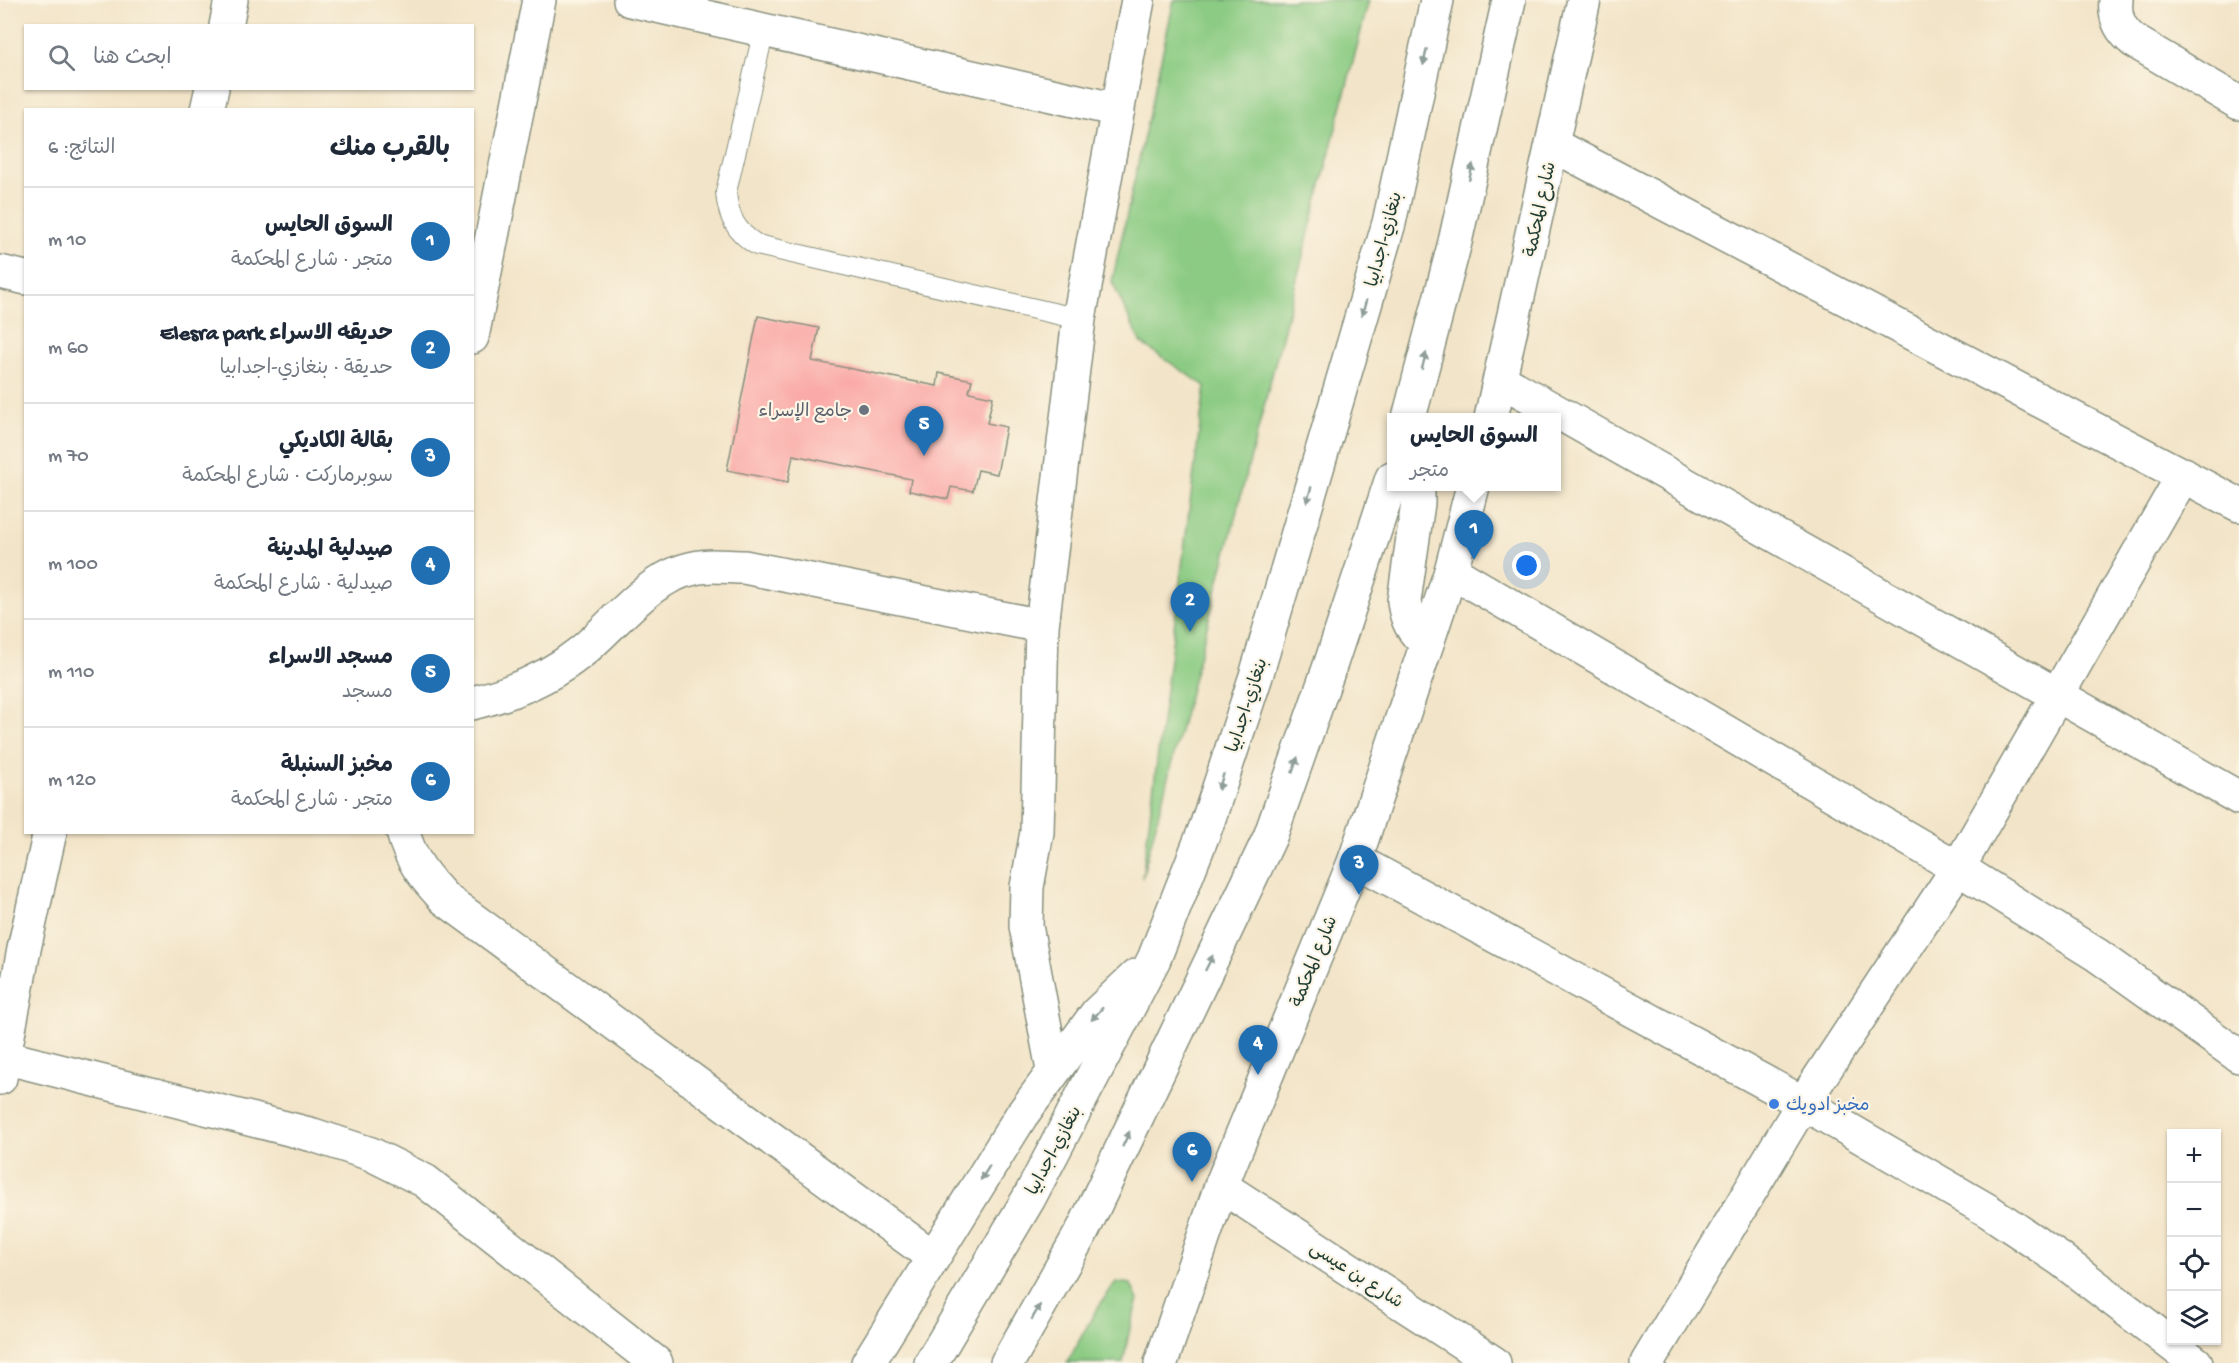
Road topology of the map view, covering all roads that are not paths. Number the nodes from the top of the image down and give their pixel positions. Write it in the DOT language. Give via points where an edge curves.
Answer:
graph roads {
  1 [pos="231,0"];
  2 [pos="539,0"];
  3 [pos="630,0"];
  4 [pos="1138,0"];
  5 [pos="1437,0"];
  6 [pos="1509,0"];
  7 [pos="1584,0"];
  8 [pos="2116,0"];
  9 [pos="226,24"];
  10 [pos="764,30"];
  11 [pos="212,90"];
  12 [pos="2239,103"];
  13 [pos="207,108"];
  14 [pos="1118,110"];
  15 [pos="1553,145"];
  16 [pos="0,273"];
  17 [pos="24,278"];
  18 [pos="1079,319"];
  19 [pos="474,328"];
  20 [pos="1501,380"];
  21 [pos="1410,413"];
  22 [pos="1492,413"];
  23 [pos="1559,413"];
  24 [pos="1561,414"];
  25 [pos="2184,474"];
  26 [pos="1388,491"];
  27 [pos="1418,491"];
  28 [pos="1472,491"];
  29 [pos="2239,505"];
  30 [pos="1451,571"];
  31 [pos="1042,626"];
  32 [pos="1427,643"];
  33 [pos="2058,695"];
  34 [pos="474,703"];
  35 [pos="2239,798"];
  36 [pos="49,834"];
  37 [pos="403,834"];
  38 [pos="1354,860"];
  39 [pos="1958,868"];
  40 [pos="12,946"];
  41 [pos="1154,959"];
  42 [pos="2238,1052"];
  43 [pos="2,1068"];
  44 [pos="1053,1070"];
  45 [pos="1803,1103"];
  46 [pos="1221,1186"];
  47 [pos="933,1257"];
  48 [pos="656,1363"];
  49 [pos="868,1363"];
  50 [pos="931,1363"];
  51 [pos="1007,1363"];
  52 [pos="1161,1363"];
  53 [pos="1494,1363"];
  54 [pos="1647,1363"];
  55 [pos="2196,1363"];
  1 -- 9 [label="main road"];
  2 -- 19 [label="main road"];
  3 -- 10 [label="main road"];
  4 -- 14 [label="main road"];
  5 -- 41 [label="main road, بنغازي-اجدابيا, one-way" via="1389,223 1302,521 1207,824"];
  21 -- 6 [label="main road, one-way" via="1455,242"];
  7 -- 15 [label="main road, شارع المحكمة"];
  8 -- 12 [label="main road" via="2118,22 2134,42"];
  10 -- 14 [label="main road"];
  10 -- 18 [label="lane" via="726,192 727,207 739,231 758,245"];
  11 -- 13 [label="main road"];
  14 -- 18 [label="main road"];
  15 -- 20 [label="main road, شارع المحكمة"];
  15 -- 25 [label="main road"];
  16 -- 17 [label="main road"];
  18 -- 31 [label="main road"];
  20 -- 22 [label="main road, شارع المحكمة"];
  20 -- 23 [label="main road"];
  24 -- 33 [label="main road"];
  25 -- 29 [label="main road"];
  25 -- 33 [label="main road"];
  51 -- 26 [label="main road, one-way" via="1084,1228 1270,837"];
  27 -- 32 [label="main road" via="1404,601 1410,627"];
  28 -- 30 [label="main road, شارع المحكمة"];
  30 -- 32 [label="main road, شارع المحكمة"];
  30 -- 39 [label="main road"];
  31 -- 34 [label="main road" via="744,567 710,566 676,573 646,590 580,653 537,680"];
  31 -- 44 [label="main road" via="1037,832 1027,887 1026,926"];
  32 -- 38 [label="main road, شارع المحكمة"];
  33 -- 35 [label="main road"];
  33 -- 39 [label="main road"];
  36 -- 40 [label="main road"];
  37 -- 47 [label="main road" via="422,875 445,900"];
  38 -- 45 [label="main road"];
  38 -- 46 [label="main road, شارع المحكمة"];
  39 -- 42 [label="main road" via="2097,955"];
  39 -- 45 [label="main road"];
  40 -- 43 [label="main road"];
  41 -- 44 [label="main road, one-way" via="1097,1013"];
  41 -- 50 [label="main road, بنغازي-اجدابيا" via="1029,1198"];
  43 -- 48 [label="main road" via="313,1135 371,1154 425,1180"];
  44 -- 47 [label="main road, one-way"];
  45 -- 54 [label="main road"];
  45 -- 55 [label="main road" via="1987,1210 2060,1259"];
  46 -- 52 [label="main road, شارع المحكمة"];
  46 -- 53 [label="main road, شارع بن عيسى"];
  47 -- 49 [label="main road"];
}
